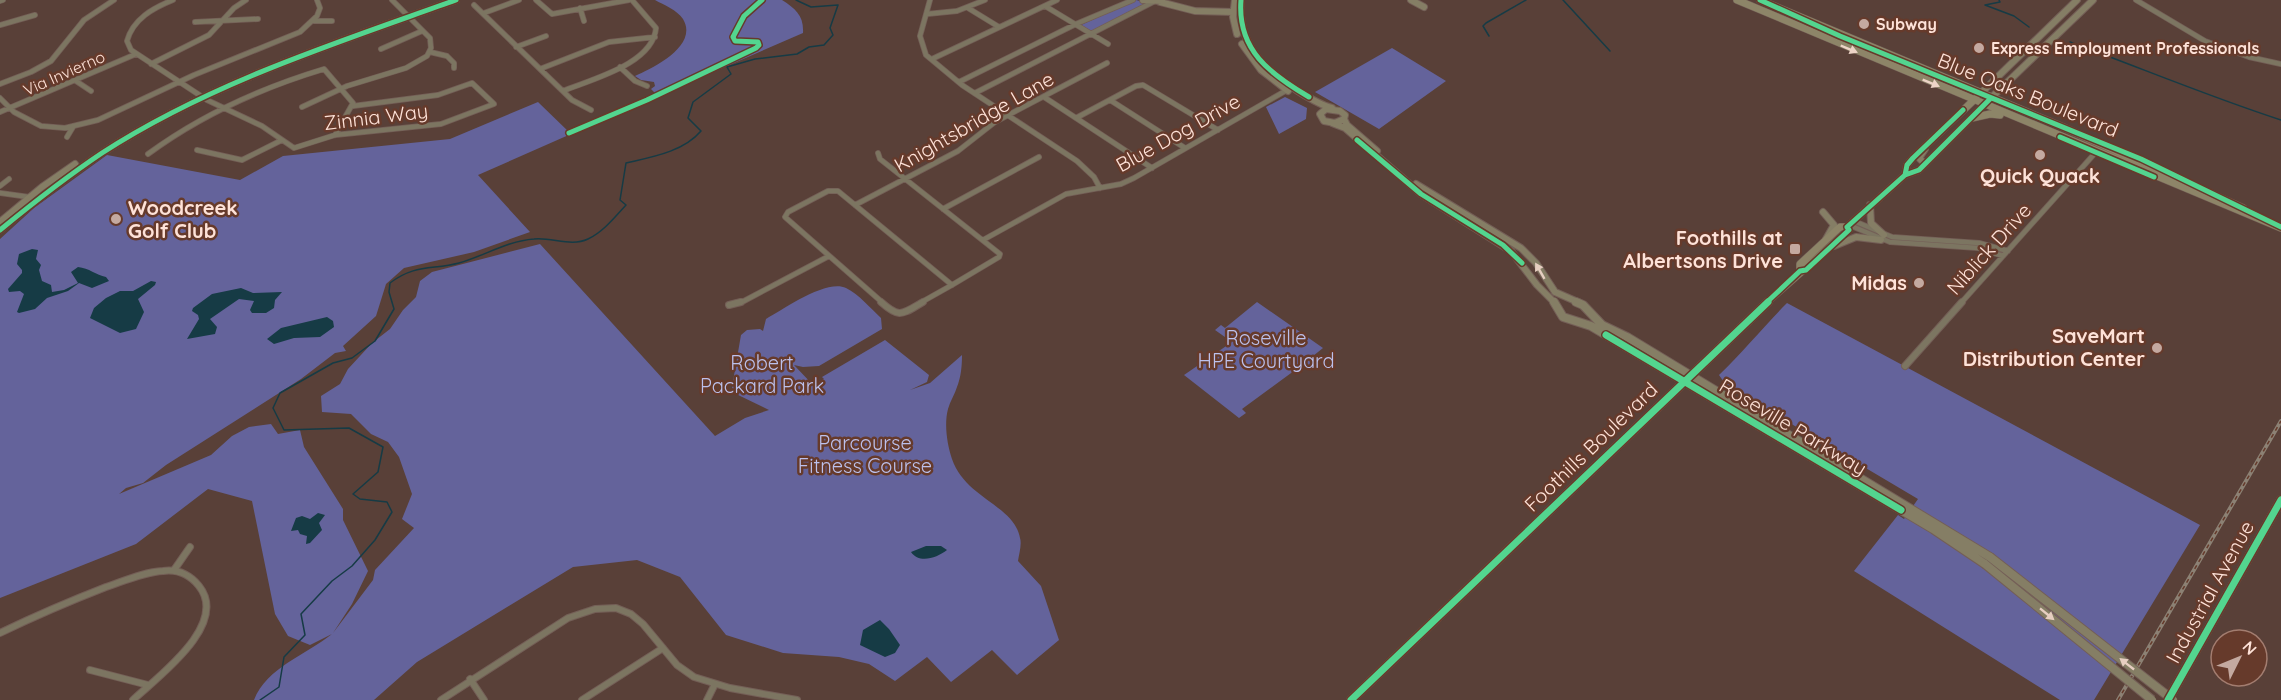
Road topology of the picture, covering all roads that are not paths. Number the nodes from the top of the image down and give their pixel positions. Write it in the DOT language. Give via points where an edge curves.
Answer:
graph roads {
  1 [pos="114,0"];
  2 [pos="158,0"];
  3 [pos="173,0"];
  4 [pos="246,0"];
  5 [pos="317,0"];
  6 [pos="393,0"];
  7 [pos="445,0"];
  8 [pos="456,0"];
  9 [pos="519,0"];
  10 [pos="536,0"];
  11 [pos="630,0"];
  12 [pos="930,0"];
  13 [pos="985,0"];
  14 [pos="1057,0"];
  15 [pos="1133,0"];
  16 [pos="1143,0"];
  17 [pos="1170,0"];
  18 [pos="1235,0"];
  19 [pos="1241,0"];
  20 [pos="1411,0"];
  21 [pos="1737,0"];
  22 [pos="1760,0"];
  23 [pos="2077,0"];
  24 [pos="2093,0"];
  25 [pos="2136,0"];
  26 [pos="1159,1"];
  27 [pos="167,2"];
  28 [pos="474,5"];
  29 [pos="1045,6"];
  30 [pos="1424,7"];
  31 [pos="580,8"];
  32 [pos="968,8"];
  33 [pos="1757,8"];
  34 [pos="1236,12"];
  35 [pos="1248,12"];
  36 [pos="484,13"];
  37 [pos="927,14"];
  38 [pos="35,15"];
  39 [pos="407,16"];
  40 [pos="258,19"];
  41 [pos="223,21"];
  42 [pos="314,21"];
  43 [pos="332,21"];
  44 [pos="584,21"];
  45 [pos="195,22"];
  46 [pos="1076,24"];
  47 [pos="0,25"];
  48 [pos="999,27"];
  49 [pos="422,31"];
  50 [pos="1831,32"];
  51 [pos="1092,34"];
  52 [pos="546,36"];
  53 [pos="656,37"];
  54 [pos="1108,44"];
  55 [pos="516,48"];
  56 [pos="381,49"];
  57 [pos="430,52"];
  58 [pos="136,54"];
  59 [pos="932,59"];
  60 [pos="1107,63"];
  61 [pos="151,64"];
  62 [pos="2281,64"];
  63 [pos="620,67"];
  64 [pos="454,68"];
  65 [pos="540,69"];
  66 [pos="76,81"];
  67 [pos="179,82"];
  68 [pos="959,82"];
  69 [pos="0,84"];
  70 [pos="647,86"];
  71 [pos="342,88"];
  72 [pos="1287,90"];
  73 [pos="91,91"];
  74 [pos="563,91"];
  75 [pos="975,93"];
  76 [pos="1981,93"];
  77 [pos="200,96"];
  78 [pos="1044,97"];
  79 [pos="0,98"];
  80 [pos="1991,98"];
  81 [pos="1110,100"];
  82 [pos="1973,100"];
  83 [pos="1984,105"];
  84 [pos="353,106"];
  85 [pos="302,107"];
  86 [pos="10,108"];
  87 [pos="1332,108"];
  88 [pos="224,110"];
  89 [pos="591,110"];
  90 [pos="0,112"];
  91 [pos="1320,114"];
  92 [pos="1009,115"];
  93 [pos="1076,118"];
  94 [pos="1344,119"];
  95 [pos="1968,119"];
  96 [pos="2025,122"];
  97 [pos="1332,123"];
  98 [pos="73,127"];
  99 [pos="1218,130"];
  100 [pos="335,135"];
  101 [pos="67,137"];
  102 [pos="282,140"];
  103 [pos="1924,147"];
  104 [pos="1185,148"];
  105 [pos="197,150"];
  106 [pos="2096,152"];
  107 [pos="878,153"];
  108 [pos="148,154"];
  109 [pos="1039,157"];
  110 [pos="1925,164"];
  111 [pos="1152,168"];
  112 [pos="1905,175"];
  113 [pos="9,179"];
  114 [pos="905,179"];
  115 [pos="0,186"];
  116 [pos="2198,186"];
  117 [pos="1100,188"];
  118 [pos="0,193"];
  119 [pos="33,198"];
  120 [pos="855,205"];
  121 [pos="1870,205"];
  122 [pos="943,209"];
  123 [pos="1823,212"];
  124 [pos="1453,214"];
  125 [pos="0,222"];
  126 [pos="1850,224"];
  127 [pos="2281,227"];
  128 [pos="0,230"];
  129 [pos="1493,231"];
  130 [pos="1883,237"];
  131 [pos="983,240"];
  132 [pos="1825,241"];
  133 [pos="1503,245"];
  134 [pos="1834,246"];
  135 [pos="2008,251"];
  136 [pos="829,256"];
  137 [pos="2003,256"];
  138 [pos="1800,271"];
  139 [pos="952,285"];
  140 [pos="1576,302"];
  141 [pos="729,305"];
  142 [pos="1560,312"];
  143 [pos="1590,314"];
  144 [pos="1576,322"];
  145 [pos="1905,366"];
  146 [pos="1686,378"];
  147 [pos="2281,500"];
  148 [pos="190,548"];
  149 [pos="1988,560"];
  150 [pos="174,570"];
  151 [pos="0,633"];
  152 [pos="663,648"];
  153 [pos="90,670"];
  154 [pos="470,679"];
  155 [pos="715,684"];
  156 [pos="148,685"];
  157 [pos="134,700"];
  158 [pos="441,700"];
  159 [pos="484,700"];
  160 [pos="582,700"];
  161 [pos="707,700"];
  162 [pos="797,700"];
  163 [pos="1351,700"];
  164 [pos="2152,700"];
  165 [pos="2168,700"];
  166 [pos="2174,700"];
  1 -- 69 [label="street" via="84,20 51,60"];
  2 -- 27 [label="street"];
  3 -- 27 [label="street"];
  4 -- 41 [label="street"];
  5 -- 42 [label="street" via="320,8"];
  6 -- 39 [label="street"];
  7 -- 39 [label="street"];
  8 -- 39 [label="street"];
  9 -- 36 [label="street"];
  10 -- 31 [label="street" via="552,14"];
  11 -- 31 [label="street"];
  11 -- 53 [label="street" via="655,26"];
  12 -- 37 [label="street"];
  13 -- 32 [label="street"];
  14 -- 29 [label="street"];
  15 -- 46 [label="street"];
  16 -- 26 [label="street"];
  17 -- 34 [label="street" via="1196,8"];
  18 -- 34 [label="street"];
  19 -- 34 [label="street"];
  20 -- 30 [label="street"];
  21 -- 33 [label="main road, Blue Oaks Boulevard"];
  22 -- 50 [label="main road, Blue Oaks Boulevard"];
  23 -- 76 [label="street, Foothills Boulevard"];
  24 -- 80 [label="street, Foothills Boulevard"];
  25 -- 62 [label="street" via="2205,41"];
  26 -- 34 [label="street" via="1195,11"];
  26 -- 51 [label="street"];
  27 -- 58 [label="street" via="129,32 128,45"];
  28 -- 36 [label="street"];
  29 -- 46 [label="street"];
  29 -- 48 [label="street"];
  31 -- 44 [label="street"];
  32 -- 37 [label="street"];
  32 -- 48 [label="street"];
  33 -- 50 [label="main road"];
  33 -- 82 [label="main road, Blue Oaks Boulevard, one-way"];
  34 -- 35 [label="street"];
  34 -- 72 [label="street" via="1236,30 1248,54"];
  34 -- 87 [label="street" via="1246,42 1267,68 1292,88"];
  36 -- 55 [label="street"];
  37 -- 59 [label="street" via="920,40"];
  38 -- 47 [label="street"];
  39 -- 49 [label="street"];
  39 -- 77 [label="street"];
  40 -- 41 [label="street"];
  41 -- 45 [label="street"];
  41 -- 61 [label="street" via="199,42"];
  42 -- 43 [label="street"];
  42 -- 67 [label="street" via="294,35"];
  46 -- 51 [label="street"];
  46 -- 68 [label="street"];
  48 -- 59 [label="street"];
  49 -- 56 [label="street"];
  49 -- 57 [label="street" via="432,42"];
  50 -- 76 [label="main road, Blue Oaks Boulevard"];
  51 -- 54 [label="street"];
  51 -- 75 [label="street"];
  52 -- 55 [label="street"];
  53 -- 63 [label="street" via="645,52"];
  53 -- 65 [label="street" via="609,42"];
  55 -- 65 [label="street"];
  57 -- 64 [label="street" via="447,56"];
  57 -- 71 [label="street" via="402,70"];
  58 -- 61 [label="street, Zinnia Way"];
  58 -- 66 [label="street, Via Invierno"];
  59 -- 68 [label="street"];
  60 -- 78 [label="street, Knightsbridge Lane"];
  61 -- 67 [label="street, Zinnia Way"];
  63 -- 70 [label="street"];
  63 -- 74 [label="street"];
  65 -- 74 [label="street"];
  66 -- 73 [label="street"];
  66 -- 86 [label="street, Via Invierno"];
  67 -- 77 [label="street, Zinnia Way"];
  67 -- 98 [label="street" via="105,118"];
  68 -- 75 [label="street"];
  71 -- 84 [label="street"];
  71 -- 85 [label="street"];
  71 -- 88 [label="street" via="324,69"];
  72 -- 91 [label="street" via="1313,105"];
  72 -- 99 [label="street, Blue Dog Drive"];
  74 -- 89 [label="street" via="578,105"];
  75 -- 92 [label="street"];
  76 -- 80 [label="main road, Blue Oaks Boulevard"];
  76 -- 82 [label="main road, Foothills Boulevard"];
  77 -- 88 [label="street, Zinnia Way"];
  77 -- 119 [label="street" via="104,151"];
  78 -- 92 [label="street, Knightsbridge Lane"];
  78 -- 93 [label="street"];
  79 -- 86 [label="street"];
  80 -- 83 [label="main road, Foothills Boulevard"];
  80 -- 116 [label="main road, Blue Oaks Boulevard"];
  81 -- 93 [label="street"];
  81 -- 99 [label="street" via="1137,85 1145,85"];
  81 -- 104 [label="street"];
  82 -- 83 [label="main road, Blue Oaks Boulevard"];
  82 -- 103 [label="main road, Foothills Boulevard"];
  83 -- 95 [label="main road, Foothills Boulevard"];
  83 -- 96 [label="main road, Blue Oaks Boulevard"];
  84 -- 100 [label="street"];
  84 -- 100 [label="street, Zinnia Way" via="438,95 472,83 494,104 441,124"];
  86 -- 90 [label="street, Via Invierno"];
  86 -- 98 [label="street" via="41,126"];
  87 -- 91 [label="street"];
  87 -- 94 [label="street" via="1342,112"];
  88 -- 102 [label="street, Zinnia Way" via="262,126"];
  88 -- 108 [label="street"];
  91 -- 97 [label="street" via="1324,121"];
  92 -- 114 [label="street, Knightsbridge Lane" via="987,127 964,148"];
  92 -- 117 [label="street" via="1082,164"];
  93 -- 111 [label="street"];
  94 -- 97 [label="street"];
  94 -- 129 [label="street" via="1420,187"];
  95 -- 96 [label="main road" via="1990,114"];
  95 -- 110 [label="main road, Foothills Boulevard"];
  96 -- 106 [label="main road, Blue Oaks Boulevard"];
  97 -- 124 [label="street" via="1345,128 1412,188"];
  98 -- 101 [label="street"];
  99 -- 104 [label="street, Blue Dog Drive"];
  100 -- 102 [label="street, Zinnia Way" via="294,148"];
  102 -- 105 [label="street" via="242,160"];
  103 -- 110 [label="street" via="1926,150 1919,158"];
  103 -- 112 [label="main road, Foothills Boulevard" via="1906,165"];
  104 -- 111 [label="street, Blue Dog Drive"];
  106 -- 116 [label="main road"];
  106 -- 127 [label="main road, Blue Oaks Boulevard"];
  106 -- 135 [label="street, Niblick Drive"];
  107 -- 114 [label="street"];
  109 -- 122 [label="street"];
  110 -- 112 [label="main road, Foothills Boulevard"];
  111 -- 117 [label="street, Blue Dog Drive" via="1121,184"];
  112 -- 121 [label="main road, Foothills Boulevard"];
  113 -- 115 [label="street"];
  114 -- 120 [label="street, Knightsbridge Lane"];
  114 -- 122 [label="street"];
  116 -- 127 [label="main road, Blue Oaks Boulevard"];
  117 -- 131 [label="street, Blue Dog Drive" via="1052,200"];
  118 -- 119 [label="street"];
  119 -- 125 [label="street"];
  119 -- 128 [label="street"];
  120 -- 136 [label="street" via="832,190 785,215"];
  120 -- 139 [label="street"];
  121 -- 126 [label="main road, Foothills Boulevard"];
  121 -- 130 [label="street" via="1871,223"];
  122 -- 131 [label="street"];
  123 -- 132 [label="street" via="1834,225"];
  124 -- 129 [label="street"];
  124 -- 133 [label="street"];
  126 -- 130 [label="street"];
  126 -- 132 [label="main road, Foothills Boulevard"];
  126 -- 134 [label="main road, Foothills Boulevard"];
  129 -- 133 [label="street" via="1492,235"];
  140 -- 129 [label="street, one-way" via="1555,292 1529,256"];
  130 -- 134 [label="street" via="1856,237"];
  130 -- 135 [label="street" via="1968,240"];
  130 -- 137 [label="street" via="1909,245 1978,248"];
  131 -- 139 [label="street" via="999,257"];
  132 -- 138 [label="main road, Foothills Boulevard" via="1800,264"];
  133 -- 142 [label="street"];
  134 -- 138 [label="main road, Foothills Boulevard"];
  135 -- 137 [label="street, Niblick Drive"];
  136 -- 139 [label="street" via="894,313 902,314"];
  136 -- 141 [label="street" via="744,301"];
  137 -- 145 [label="street, Niblick Drive"];
  138 -- 146 [label="main road, Foothills Boulevard"];
  140 -- 142 [label="street" via="1563,303"];
  140 -- 143 [label="street"];
  142 -- 144 [label="street"];
  143 -- 144 [label="street" via="1586,320"];
  143 -- 146 [label="street, Roseville Parkway" via="1602,326 1627,337"];
  144 -- 146 [label="street, Roseville Parkway"];
  146 -- 149 [label="street, Roseville Parkway"];
  146 -- 163 [label="main road, Foothills Boulevard"];
  147 -- 165 [label="street, Industrial Avenue"];
  148 -- 150 [label="street"];
  149 -- 164 [label="street, Roseville Parkway, one-way, bridge"];
  166 -- 149 [label="street, Roseville Parkway, one-way, bridge"];
  150 -- 151 [label="street" via="126,580"];
  150 -- 156 [label="street" via="201,587 207,602 204,619 193,642"];
  152 -- 154 [label="street" via="640,619 624,611 597,609 568,618"];
  152 -- 155 [label="street" via="686,672"];
  152 -- 160 [label="street"];
  153 -- 156 [label="street"];
  154 -- 158 [label="street"];
  154 -- 159 [label="street"];
  155 -- 161 [label="street"];
  155 -- 162 [label="street"];
  156 -- 157 [label="street"];
}
